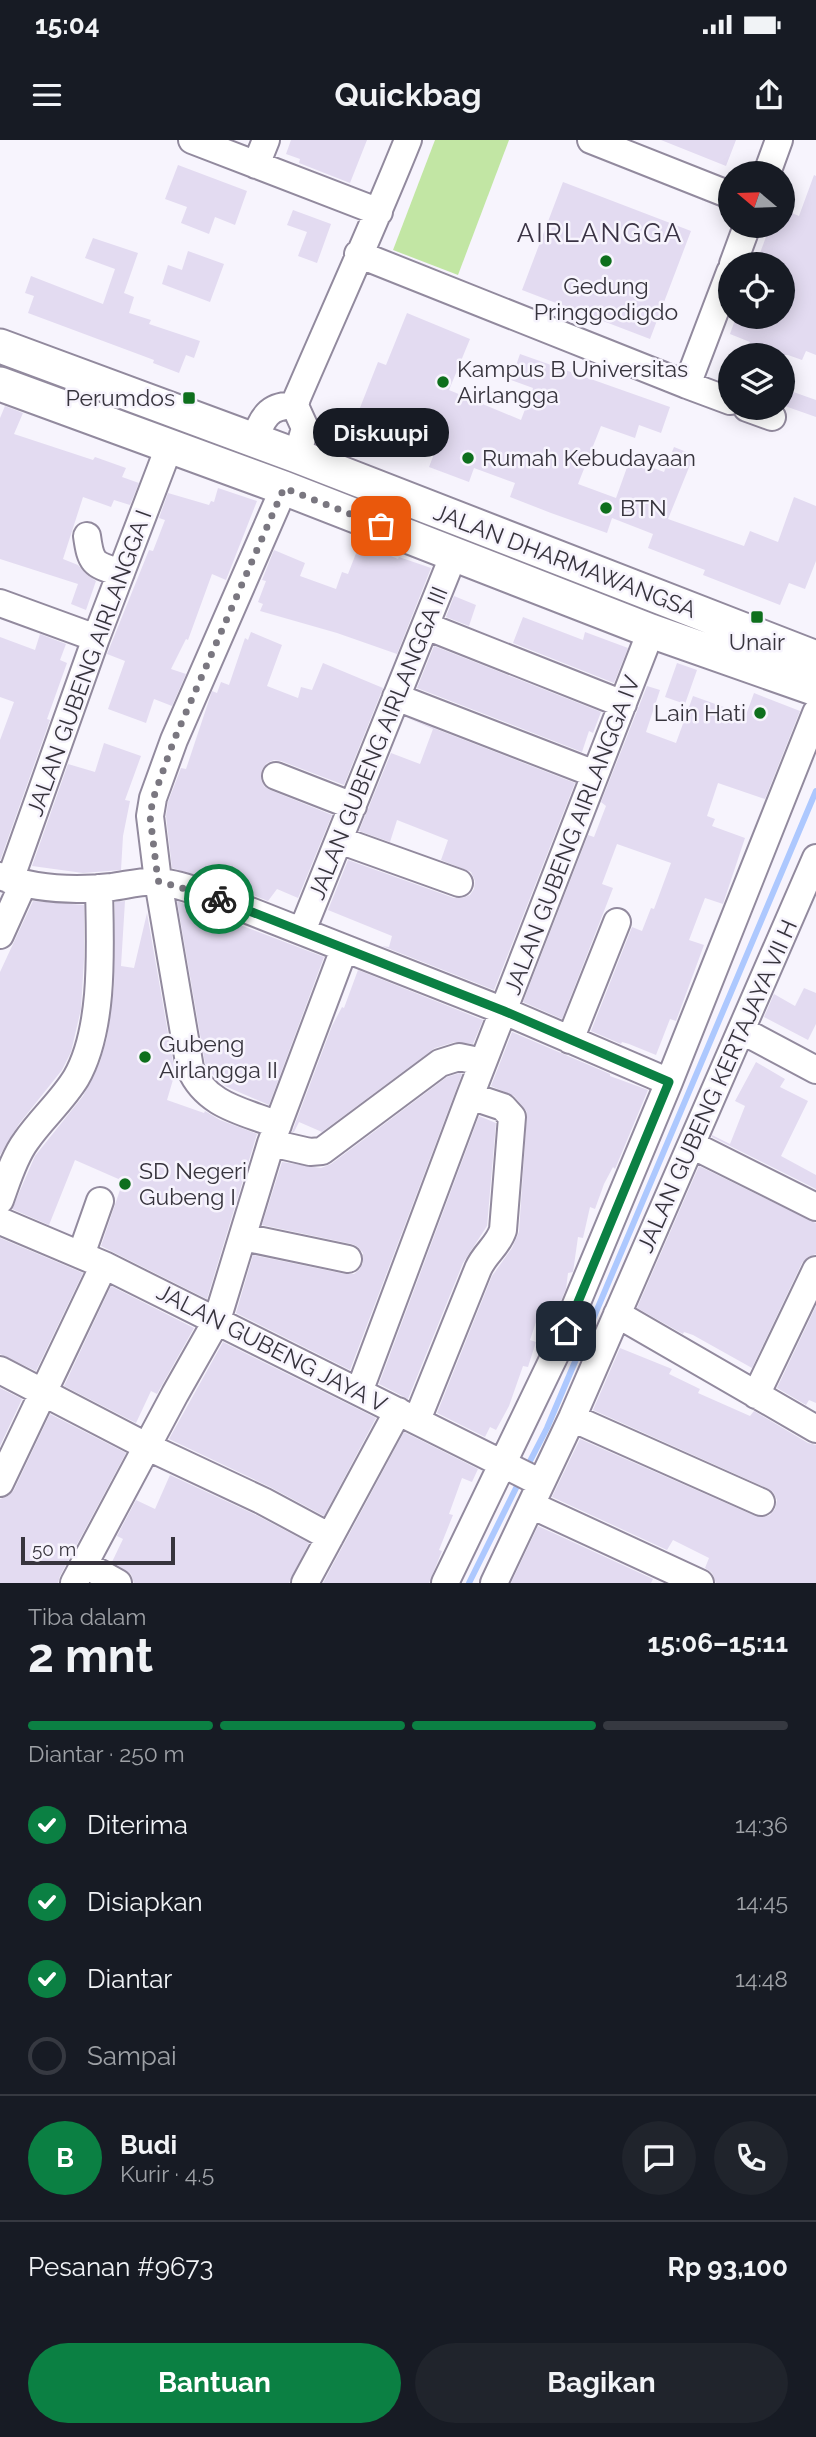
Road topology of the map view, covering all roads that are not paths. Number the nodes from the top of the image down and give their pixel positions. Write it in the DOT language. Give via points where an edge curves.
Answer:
graph roads {
  1 [pos="192,140"];
  2 [pos="266,140"];
  3 [pos="408,140"];
  4 [pos="591,140"];
  5 [pos="779,140"];
  6 [pos="771,161"];
  7 [pos="256,165"];
  8 [pos="718,190"];
  9 [pos="379,212"];
  10 [pos="358,254"];
  11 [pos="718,304"];
  12 [pos="0,346"];
  13 [pos="0,384"];
  14 [pos="105,385"];
  15 [pos="687,385"];
  16 [pos="718,397"];
  17 [pos="295,405"];
  18 [pos="91,419"];
  19 [pos="254,441"];
  20 [pos="169,447"];
  21 [pos="297,456"];
  22 [pos="284,488"];
  23 [pos="87,536"];
  24 [pos="454,554"];
  25 [pos="121,573"];
  26 [pos="0,603"];
  27 [pos="426,626"];
  28 [pos="651,631"];
  29 [pos="96,638"];
  30 [pos="815,664"];
  31 [pos="396,697"];
  32 [pos="623,704"];
  33 [pos="816,713"];
  34 [pos="596,774"];
  35 [pos="276,776"];
  36 [pos="353,806"];
  37 [pos="339,840"];
  38 [pos="816,858"];
  39 [pos="11,880"];
  40 [pos="158,881"];
  41 [pos="458,883"];
  42 [pos="99,888"];
  43 [pos="808,896"];
  44 [pos="617,922"];
  45 [pos="302,931"];
  46 [pos="0,935"];
  47 [pos="344,949"];
  48 [pos="504,1011"];
  49 [pos="741,1030"];
  50 [pos="570,1040"];
  51 [pos="483,1062"];
  52 [pos="816,1070"];
  53 [pos="669,1082"];
  54 [pos="470,1096"];
  55 [pos="275,1134"];
  56 [pos="692,1145"];
  57 [pos="0,1200"];
  58 [pos="100,1201"];
  59 [pos="816,1207"];
  60 [pos="0,1221"];
  61 [pos="243,1237"];
  62 [pos="348,1259"];
  63 [pos="93,1260"];
  64 [pos="816,1270"];
  65 [pos="617,1314"];
  66 [pos="217,1320"];
  67 [pos="0,1370"];
  68 [pos="44,1392"];
  69 [pos="359,1392"];
  70 [pos="756,1395"];
  71 [pos="408,1415"];
  72 [pos="572,1418"];
  73 [pos="816,1429"];
  74 [pos="148,1447"];
  75 [pos="525,1480"];
  76 [pos="0,1483"];
  77 [pos="761,1502"];
  78 [pos="330,1536"];
  79 [pos="79,1573"];
  80 [pos="118,1583"];
  81 [pos="305,1583"];
  82 [pos="445,1583"];
  83 [pos="494,1583"];
  84 [pos="700,1583"];
  1 -- 7 [label="street"];
  2 -- 7 [label="street"];
  3 -- 9 [label="street"];
  4 -- 8 [label="street"];
  5 -- 6 [label="street"];
  7 -- 9 [label="street"];
  9 -- 10 [label="street"];
  10 -- 15 [label="street"];
  10 -- 17 [label="street"];
  11 -- 15 [label="street"];
  12 -- 14 [label="main road, JALAN DHARMAWANGSA"];
  13 -- 18 [label="main road, JALAN DHARMAWANGSA"];
  14 -- 18 [label="main road"];
  14 -- 19 [label="main road, JALAN DHARMAWANGSA"];
  15 -- 16 [label="street"];
  17 -- 19 [label="street" via="283,405 263,417"];
  17 -- 21 [label="street" via="305,428"];
  18 -- 20 [label="main road, JALAN DHARMAWANGSA"];
  19 -- 21 [label="main road, JALAN DHARMAWANGSA"];
  20 -- 22 [label="main road, JALAN DHARMAWANGSA"];
  20 -- 25 [label="street, JALAN GUBENG AIRLANGGA I"];
  21 -- 30 [label="main road, JALAN DHARMAWANGSA"];
  22 -- 24 [label="main road, JALAN DHARMAWANGSA"];
  22 -- 40 [label="street" via="174,740 153,799 150,816"];
  23 -- 25 [label="street" via="94,563"];
  24 -- 27 [label="street, JALAN GUBENG AIRLANGGA III"];
  24 -- 28 [label="main road, JALAN DHARMAWANGSA"];
  25 -- 29 [label="street, JALAN GUBENG AIRLANGGA I"];
  26 -- 29 [label="street"];
  27 -- 31 [label="street, JALAN GUBENG AIRLANGGA III"];
  27 -- 32 [label="street"];
  28 -- 30 [label="main road, JALAN DHARMAWANGSA"];
  28 -- 32 [label="street, JALAN GUBENG AIRLANGGA IV"];
  29 -- 39 [label="street, JALAN GUBENG AIRLANGGA I"];
  31 -- 34 [label="street"];
  31 -- 36 [label="street, JALAN GUBENG AIRLANGGA III"];
  32 -- 34 [label="street, JALAN GUBENG AIRLANGGA IV"];
  33 -- 53 [label="street"];
  34 -- 48 [label="street, JALAN GUBENG AIRLANGGA IV"];
  35 -- 36 [label="street"];
  36 -- 37 [label="street, JALAN GUBENG AIRLANGGA III"];
  37 -- 41 [label="street"];
  37 -- 45 [label="street, JALAN GUBENG AIRLANGGA III"];
  38 -- 43 [label="street, JALAN GUBENG KERTAJAYA VII H"];
  39 -- 42 [label="street" via="55,888"];
  39 -- 46 [label="street, JALAN GUBENG AIRLANGGA I"];
  40 -- 42 [label="street"];
  40 -- 45 [label="street"];
  40 -- 55 [label="street" via="195,1080 213,1098"];
  42 -- 57 [label="street" via="100,969 85,1057 66,1092 24,1143"];
  43 -- 49 [label="street, JALAN GUBENG KERTAJAYA VII H"];
  44 -- 50 [label="street"];
  45 -- 47 [label="street"];
  47 -- 48 [label="street"];
  47 -- 55 [label="street"];
  48 -- 50 [label="street"];
  48 -- 51 [label="street, JALAN GUBENG AIRLANGGA IV"];
  49 -- 52 [label="street"];
  49 -- 56 [label="street, JALAN GUBENG KERTAJAYA VII H"];
  50 -- 53 [label="street"];
  51 -- 54 [label="street, JALAN GUBENG AIRLANGGA IV"];
  51 -- 55 [label="street" via="459,1057 440,1063 321,1151 310,1152"];
  53 -- 75 [label="street" via="555,1356"];
  54 -- 69 [label="street, JALAN GUBENG AIRLANGGA IV"];
  54 -- 71 [label="street" via="503,1107 512,1117 503,1230 485,1255"];
  55 -- 61 [label="street"];
  56 -- 59 [label="street"];
  56 -- 65 [label="street, JALAN GUBENG KERTAJAYA VII H"];
  58 -- 63 [label="street"];
  60 -- 63 [label="street, JALAN GUBENG JAYA V"];
  61 -- 62 [label="street"];
  61 -- 66 [label="street"];
  63 -- 66 [label="street, JALAN GUBENG JAYA V"];
  63 -- 68 [label="street"];
  64 -- 70 [label="street"];
  65 -- 70 [label="street"];
  65 -- 72 [label="street, JALAN GUBENG KERTAJAYA VII H"];
  66 -- 69 [label="street, JALAN GUBENG JAYA V"];
  66 -- 74 [label="street"];
  67 -- 68 [label="street"];
  68 -- 74 [label="street"];
  68 -- 76 [label="street"];
  69 -- 71 [label="street, JALAN GUBENG JAYA V"];
  70 -- 73 [label="street"];
  71 -- 75 [label="street, JALAN GUBENG JAYA V"];
  71 -- 78 [label="street"];
  72 -- 75 [label="street, JALAN GUBENG KERTAJAYA VII H"];
  72 -- 77 [label="street"];
  74 -- 78 [label="street"];
  74 -- 79 [label="street"];
  75 -- 82 [label="street"];
  75 -- 83 [label="street"];
  75 -- 84 [label="street, JALAN GUBENG JAYA V"];
  78 -- 81 [label="street"];
  79 -- 80 [label="street"];
}
